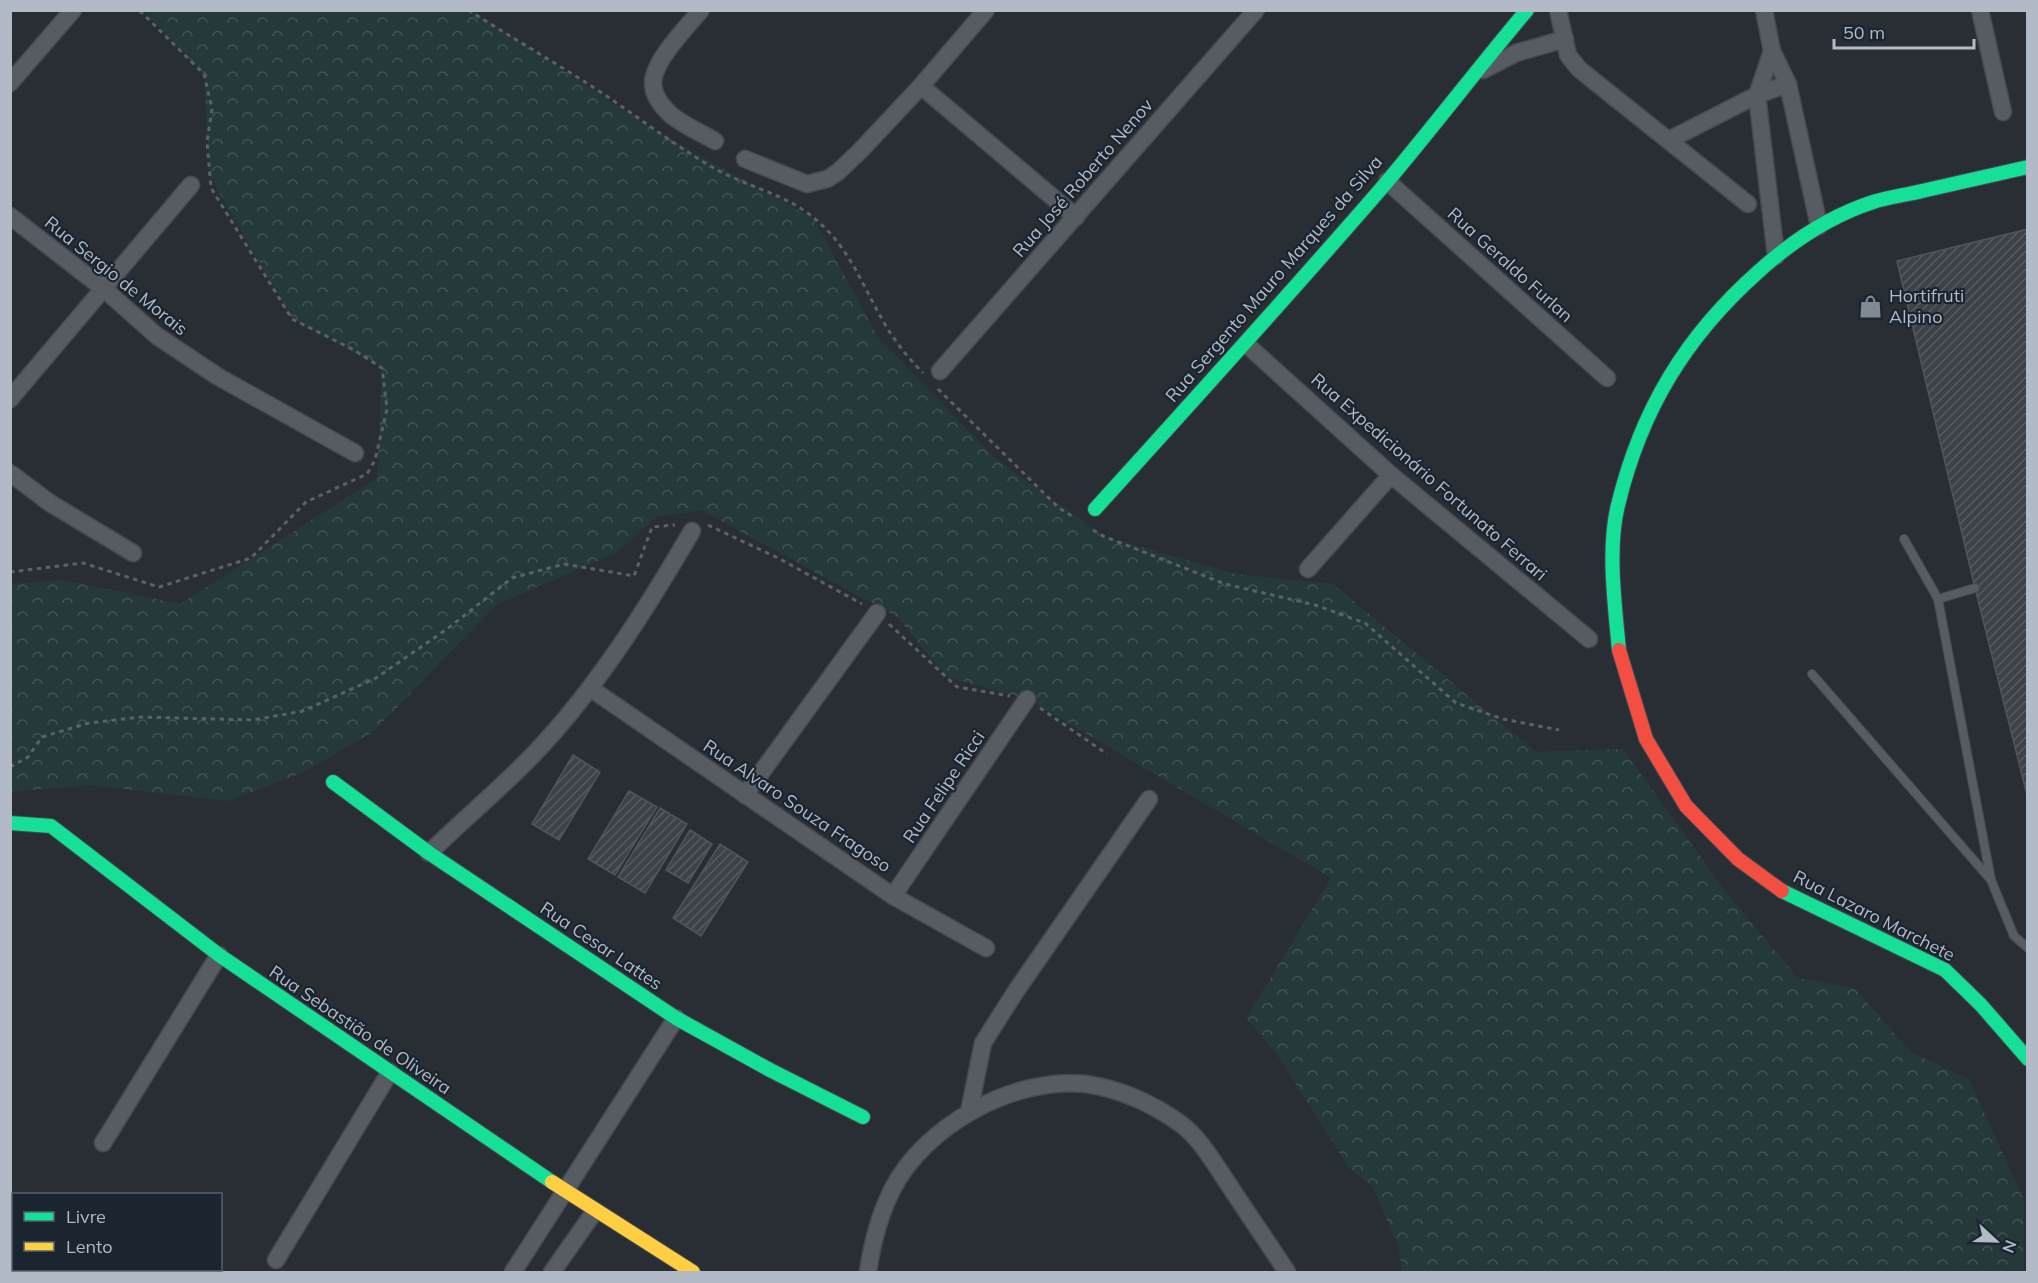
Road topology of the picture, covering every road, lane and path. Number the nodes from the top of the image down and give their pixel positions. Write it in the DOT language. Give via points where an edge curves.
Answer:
graph roads {
  1 [pos="73,10"];
  2 [pos="468,10"];
  3 [pos="701,10"];
  4 [pos="986,10"];
  5 [pos="1256,10"];
  6 [pos="1527,10"];
  7 [pos="1557,10"];
  8 [pos="1764,10"];
  9 [pos="1980,10"];
  10 [pos="1565,39"];
  11 [pos="1772,51"];
  12 [pos="1479,71"];
  13 [pos="10,83"];
  14 [pos="1788,84"];
  15 [pos="921,86"];
  16 [pos="1757,95"];
  17 [pos="2003,112"];
  18 [pos="1669,140"];
  19 [pos="715,141"];
  20 [pos="745,159"];
  21 [pos="2028,167"];
  22 [pos="1387,182"];
  23 [pos="190,185"];
  24 [pos="1748,204"];
  25 [pos="10,216"];
  26 [pos="1076,217"];
  27 [pos="1819,226"];
  28 [pos="1776,256"];
  29 [pos="104,289"];
  30 [pos="1246,344"];
  31 [pos="922,373"];
  32 [pos="936,376"];
  33 [pos="1607,378"];
  34 [pos="10,399"];
  35 [pos="355,453"];
  36 [pos="10,473"];
  37 [pos="1392,475"];
  38 [pos="1095,509"];
  39 [pos="1076,519"];
  40 [pos="1085,525"];
  41 [pos="693,526"];
  42 [pos="1904,538"];
  43 [pos="133,553"];
  44 [pos="1308,569"];
  45 [pos="1975,588"];
  46 [pos="1938,599"];
  47 [pos="877,613"];
  48 [pos="1589,639"];
  49 [pos="1812,674"];
  50 [pos="590,688"];
  51 [pos="1028,699"];
  52 [pos="1559,730"];
  53 [pos="1107,754"];
  54 [pos="10,767"];
  55 [pos="333,783"];
  56 [pos="745,795"];
  57 [pos="1149,799"];
  58 [pos="10,823"];
  59 [pos="429,853"];
  60 [pos="1991,880"];
  61 [pos="893,896"];
  62 [pos="986,948"];
  63 [pos="2028,948"];
  64 [pos="219,955"];
  65 [pos="675,1018"];
  66 [pos="2028,1059"];
  67 [pos="390,1072"];
  68 [pos="969,1112"];
  69 [pos="863,1117"];
  70 [pos="103,1143"];
  71 [pos="564,1190"];
  72 [pos="595,1211"];
  73 [pos="276,1260"];
  74 [pos="513,1272"];
  75 [pos="552,1272"];
  76 [pos="693,1272"];
  77 [pos="868,1272"];
  78 [pos="1287,1272"];
  1 -- 13 [label="street"];
  2 -- 31 [label="path" via="718,170 796,204 837,241 897,344"];
  3 -- 19 [label="street" via="669,49 653,83 669,114"];
  4 -- 15 [label="street"];
  5 -- 26 [label="street, Rua José Roberto Nenov"];
  6 -- 12 [label="street, Rua Sergento Mauro Marques da Silva"];
  7 -- 10 [label="street"];
  8 -- 11 [label="street"];
  9 -- 17 [label="street"];
  10 -- 12 [label="street, Rua Sergento Mauro Marques da Silva" via="1516,53"];
  10 -- 18 [label="street" via="1569,55 1579,69"];
  11 -- 14 [label="street"];
  11 -- 16 [label="street"];
  12 -- 22 [label="street, Rua Sergento Mauro Marques da Silva"];
  14 -- 16 [label="street"];
  14 -- 27 [label="street"];
  15 -- 20 [label="street" via="861,150 827,179 807,184"];
  15 -- 26 [label="street"];
  16 -- 18 [label="street"];
  16 -- 28 [label="street"];
  18 -- 24 [label="street"];
  21 -- 27 [label="street, Rua Lazaro Marchete" via="1873,202"];
  22 -- 30 [label="street, Rua Sergento Mauro Marques da Silva"];
  22 -- 33 [label="street, Rua Geraldo Furlan"];
  23 -- 29 [label="street"];
  25 -- 29 [label="street, Rua Sergio de Morais"];
  26 -- 32 [label="street, Rua José Roberto Nenov"];
  27 -- 28 [label="street, Rua Lazaro Marchete"];
  28 -- 66 [label="street, Rua Lazaro Marchete" via="1728,299 1699,332 1668,378 1641,432 1617,507 1612,563 1619,651 1646,739 1686,806 1738,860 1788,896 1945,970"];
  29 -- 34 [label="street"];
  29 -- 35 [label="street, Rua Sergio de Morais" via="157,336 217,376"];
  30 -- 37 [label="street, Rua Expedicionário Fortunato Ferrari"];
  30 -- 38 [label="street, Rua Sergento Mauro Marques da Silva"];
  32 -- 39 [label="path" via="1059,508"];
  36 -- 43 [label="street" via="50,503"];
  37 -- 44 [label="street"];
  37 -- 48 [label="street, Rua Expedicionário Fortunato Ferrari"];
  40 -- 52 [label="path" via="1103,536 1225,584 1365,623 1456,703 1503,719"];
  41 -- 47 [label="path" via="778,558"];
  41 -- 50 [label="street" via="668,572"];
  41 -- 54 [label="path" via="652,527 634,576 564,564 512,578 376,678 303,711 253,720 141,717 89,723 42,737 28,757"];
  42 -- 46 [label="lane"];
  45 -- 46 [label="lane"];
  46 -- 60 [label="lane"];
  47 -- 51 [label="path" via="957,687"];
  47 -- 56 [label="street"];
  49 -- 60 [label="lane"];
  50 -- 56 [label="street, Rua Alvaro Souza Fragoso"];
  50 -- 59 [label="street" via="527,761"];
  51 -- 53 [label="path"];
  51 -- 61 [label="street, Rua Felipe Ricci"];
  55 -- 59 [label="street, Rua Cesar Lattes"];
  56 -- 61 [label="street, Rua Alvaro Souza Fragoso"];
  57 -- 68 [label="street" via="983,1043"];
  58 -- 64 [label="street, Rua Sebastião de Oliveira" via="51,826"];
  59 -- 65 [label="street, Rua Cesar Lattes"];
  60 -- 63 [label="lane" via="2014,936"];
  61 -- 62 [label="street, Rua Alvaro Souza Fragoso"];
  64 -- 67 [label="street, Rua Sebastião de Oliveira"];
  64 -- 70 [label="street"];
  65 -- 69 [label="street, Rua Cesar Lattes"];
  65 -- 71 [label="street"];
  67 -- 71 [label="street, Rua Sebastião de Oliveira"];
  67 -- 73 [label="street"];
  68 -- 77 [label="street" via="915,1156 892,1189 873,1239"];
  68 -- 78 [label="street" via="1018,1091 1055,1084 1107,1088 1149,1103 1184,1126 1212,1159"];
  71 -- 72 [label="street, Rua Sebastião de Oliveira"];
  71 -- 74 [label="street"];
  72 -- 75 [label="street"];
  72 -- 76 [label="street, Rua Sebastião de Oliveira"];
}
